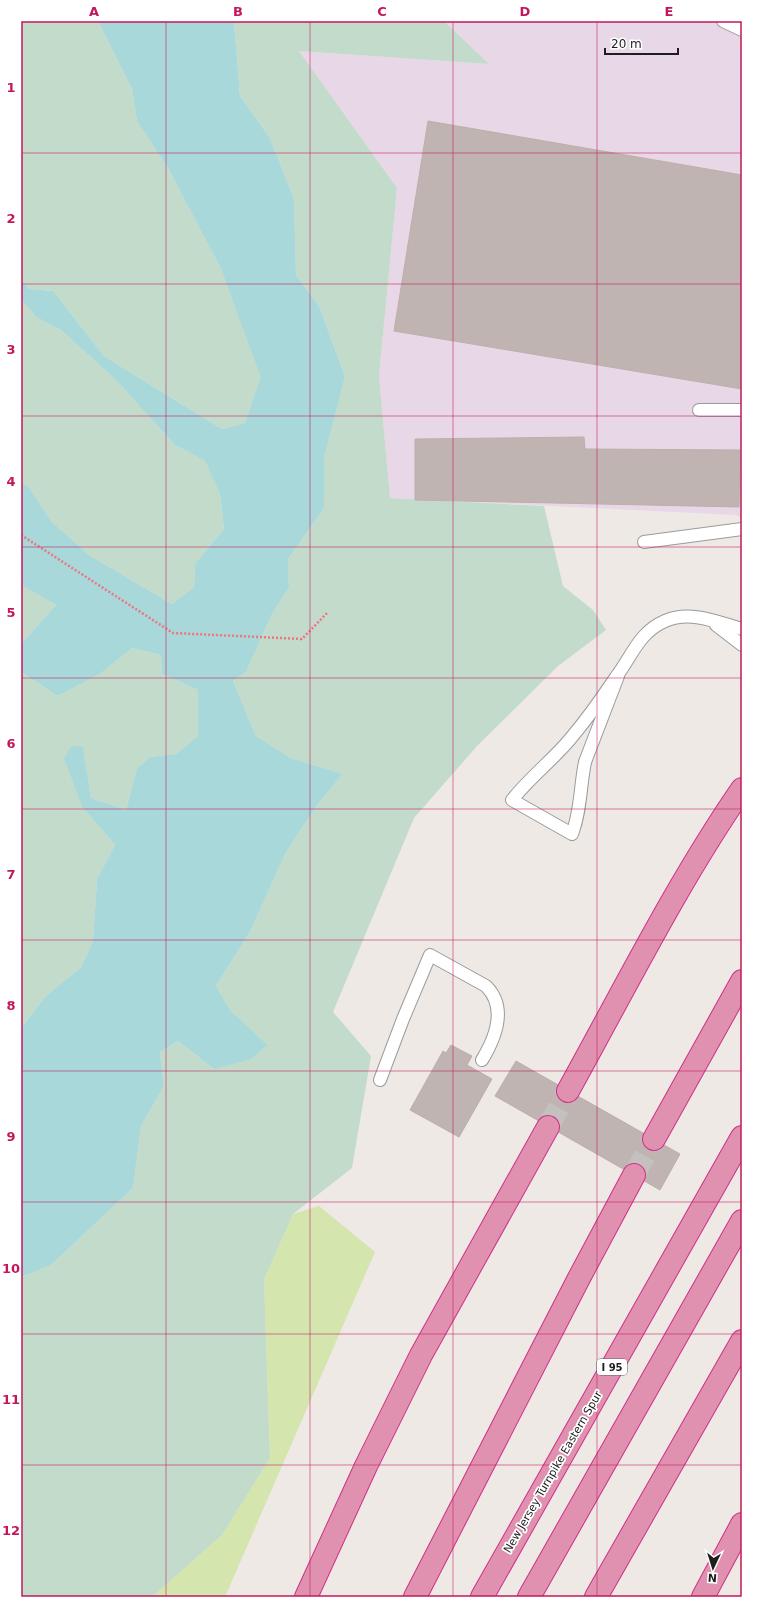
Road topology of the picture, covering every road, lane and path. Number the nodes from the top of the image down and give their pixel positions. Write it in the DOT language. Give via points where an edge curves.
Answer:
graph roads {
  1 [pos="723,21"];
  2 [pos="742,30"];
  3 [pos="699,410"];
  4 [pos="742,410"];
  5 [pos="742,529"];
  6 [pos="21,536"];
  7 [pos="644,542"];
  8 [pos="328,612"];
  9 [pos="708,619"];
  10 [pos="742,629"];
  11 [pos="742,645"];
  12 [pos="618,676"];
  13 [pos="742,790"];
  14 [pos="742,981"];
  15 [pos="482,1060"];
  16 [pos="380,1080"];
  17 [pos="568,1091"];
  18 [pos="548,1127"];
  19 [pos="742,1138"];
  20 [pos="654,1139"];
  21 [pos="634,1174"];
  22 [pos="742,1221"];
  23 [pos="742,1341"];
  24 [pos="742,1524"];
  25 [pos="724,1557"];
  26 [pos="306,1597"];
  27 [pos="415,1597"];
  28 [pos="482,1597"];
  29 [pos="529,1597"];
  30 [pos="596,1597"];
  31 [pos="702,1597"];
  32 [pos="709,1597"];
  33 [pos="716,1597"];
  1 -- 2 [label="lane"];
  3 -- 4 [label="lane"];
  5 -- 7 [label="lane"];
  6 -- 8 [label="path" via="173,633 302,639"];
  9 -- 10 [label="lane"];
  9 -- 11 [label="lane"];
  9 -- 12 [label="lane" via="676,618 654,627 634,647"];
  12 -- 12 [label="lane" via="585,762 579,811 572,834 512,800 572,738"];
  13 -- 17 [label="highway" via="673,900"];
  14 -- 20 [label="highway"];
  15 -- 16 [label="lane" via="493,1039 498,1018 496,1000 486,986 430,955"];
  18 -- 26 [label="highway" via="421,1355 366,1466"];
  19 -- 28 [label="highway, New Jersey Turnpike Eastern Spur / I 95"];
  21 -- 27 [label="highway"];
  22 -- 29 [label="highway"];
  23 -- 30 [label="highway"];
  24 -- 25 [label="highway"];
  25 -- 31 [label="highway"];
  25 -- 32 [label="highway"];
  25 -- 33 [label="highway"];
}
